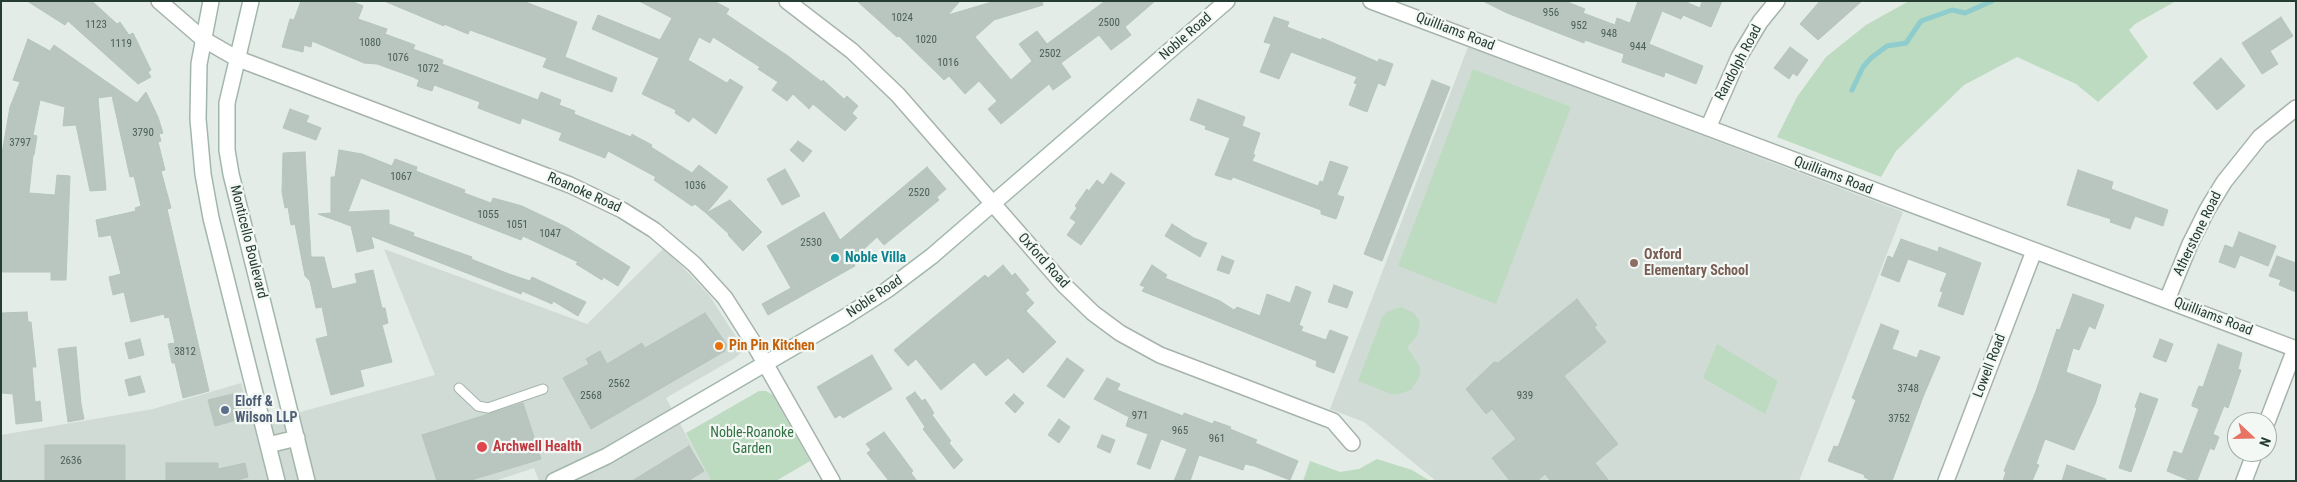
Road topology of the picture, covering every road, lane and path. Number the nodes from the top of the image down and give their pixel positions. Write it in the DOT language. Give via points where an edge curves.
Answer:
graph roads {
  1 [pos="159,1"];
  2 [pos="211,1"];
  3 [pos="251,1"];
  4 [pos="787,1"];
  5 [pos="1227,1"];
  6 [pos="1372,1"];
  7 [pos="1777,1"];
  8 [pos="203,39"];
  9 [pos="236,58"];
  10 [pos="2296,108"];
  11 [pos="1708,128"];
  12 [pos="993,203"];
  13 [pos="2034,251"];
  14 [pos="2167,300"];
  15 [pos="2295,349"];
  16 [pos="765,364"];
  17 [pos="459,388"];
  18 [pos="543,389"];
  19 [pos="2271,412"];
  20 [pos="297,438"];
  21 [pos="1352,443"];
  22 [pos="268,445"];
  23 [pos="2251,462"];
  24 [pos="277,481"];
  25 [pos="307,481"];
  26 [pos="554,481"];
  27 [pos="832,481"];
  28 [pos="1946,481"];
  29 [pos="2244,481"];
  1 -- 8 [label="street, Roanoke Road"];
  2 -- 8 [label="street, Monticello Boulevard"];
  3 -- 9 [label="street, Monticello Boulevard"];
  4 -- 12 [label="street, Oxford Road" via="877,74"];
  5 -- 12 [label="street, Noble Road"];
  6 -- 11 [label="street, Quilliams Road"];
  7 -- 11 [label="street, Randolph Road" via="1739,57"];
  8 -- 9 [label="street, Roanoke Road"];
  8 -- 22 [label="street, Monticello Boulevard" via="198,102 203,174"];
  9 -- 16 [label="street, Roanoke Road" via="570,185 626,212 670,243 704,273 725,298"];
  9 -- 20 [label="street, Monticello Boulevard" via="227,103 228,154"];
  10 -- 14 [label="street, Atherstone Road" via="2260,137 2224,182 2190,244"];
  11 -- 13 [label="street, Quilliams Road"];
  12 -- 16 [label="street, Noble Road" via="887,290"];
  12 -- 21 [label="street, Oxford Road" via="1069,290 1120,333 1173,360 1329,419"];
  13 -- 14 [label="street, Quilliams Road"];
  13 -- 28 [label="street, Lowell Road"];
  14 -- 15 [label="street, Quilliams Road"];
  15 -- 19 [label="street"];
  16 -- 26 [label="street, Noble Road" via="607,456"];
  16 -- 27 [label="street, Roanoke Road"];
  17 -- 18 [label="lane" via="478,406 488,408"];
  20 -- 22 [label="street"];
  20 -- 25 [label="street, Monticello Boulevard"];
  22 -- 24 [label="street, Monticello Boulevard"];
  23 -- 29 [label="street"];
}
